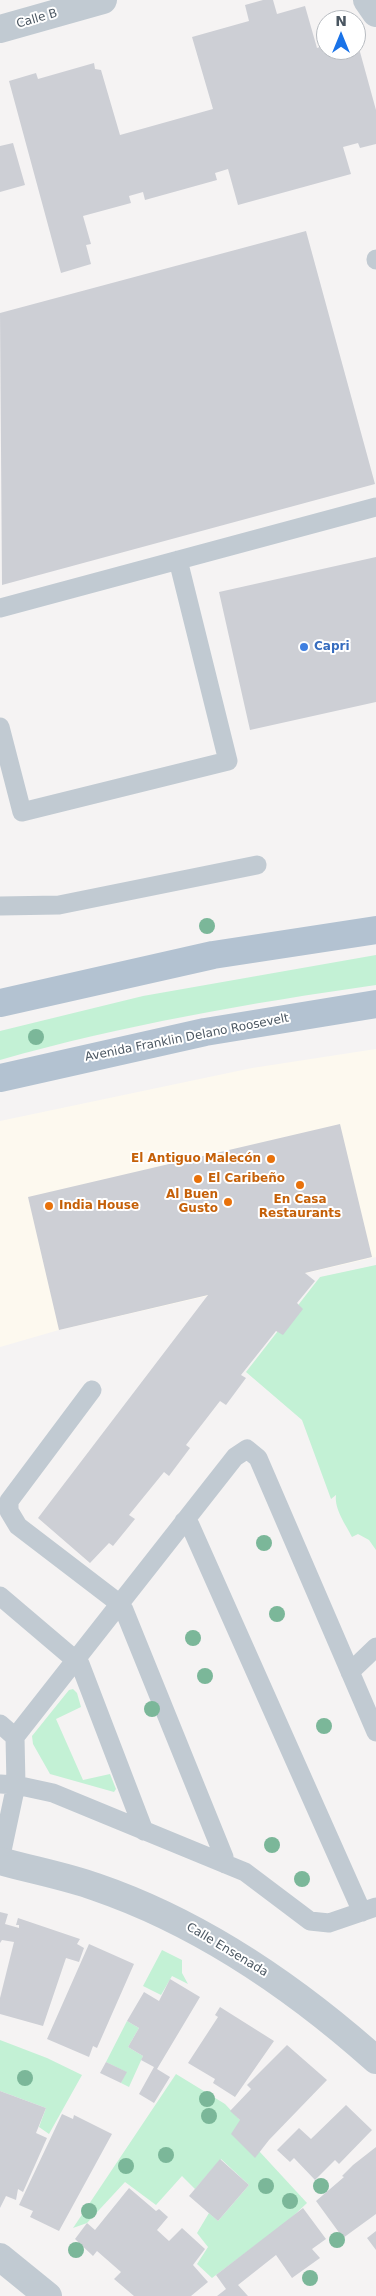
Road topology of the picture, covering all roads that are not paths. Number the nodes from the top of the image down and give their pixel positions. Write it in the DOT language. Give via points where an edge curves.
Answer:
graph roads {
  1 [pos="103,0"];
  2 [pos="367,0"];
  3 [pos="376,13"];
  4 [pos="0,29"];
  5 [pos="376,507"];
  6 [pos="178,560"];
  7 [pos="0,608"];
  8 [pos="0,726"];
  9 [pos="257,865"];
  10 [pos="0,906"];
  11 [pos="376,930"];
  12 [pos="0,1003"];
  13 [pos="376,1004"];
  14 [pos="0,1078"];
  15 [pos="92,1390"];
  16 [pos="184,1521"];
  17 [pos="0,1596"];
  18 [pos="120,1604"];
  19 [pos="376,1647"];
  20 [pos="76,1661"];
  21 [pos="350,1672"];
  22 [pos="0,1724"];
  23 [pos="376,1732"];
  24 [pos="15,1737"];
  25 [pos="8,1784"];
  26 [pos="144,1831"];
  27 [pos="0,1860"];
  28 [pos="225,1864"];
  29 [pos="369,1909"];
  30 [pos="376,2060"];
  31 [pos="0,2257"];
  32 [pos="48,2296"];
  1 -- 4 [label="street, Calle B"];
  2 -- 3 [label="street"];
  5 -- 6 [label="lane"];
  6 -- 7 [label="lane"];
  6 -- 8 [label="lane" via="228,761 22,812"];
  9 -- 10 [label="lane" via="59,905"];
  11 -- 12 [label="main road" via="213,955"];
  13 -- 14 [label="main road, Avenida Franklin Delano Roosevelt" via="205,1032"];
  15 -- 18 [label="lane" via="9,1501 9,1511 18,1526"];
  16 -- 18 [label="lane"];
  16 -- 21 [label="lane" via="235,1457 247,1449 258,1458"];
  16 -- 29 [label="lane" via="190,1525"];
  17 -- 20 [label="lane"];
  18 -- 20 [label="lane"];
  18 -- 28 [label="lane"];
  19 -- 21 [label="lane"];
  20 -- 24 [label="lane"];
  20 -- 26 [label="lane" via="80,1664"];
  21 -- 23 [label="lane"];
  22 -- 24 [label="lane"];
  24 -- 25 [label="lane"];
  25 -- 26 [label="lane" via="53,1793"];
  25 -- 27 [label="lane"];
  26 -- 28 [label="lane"];
  27 -- 30 [label="street, Calle Ensenada" via="96,1886 196,1929 328,2017"];
  28 -- 29 [label="lane" via="245,1872 310,1921 329,1923"];
  31 -- 32 [label="street"];
}
